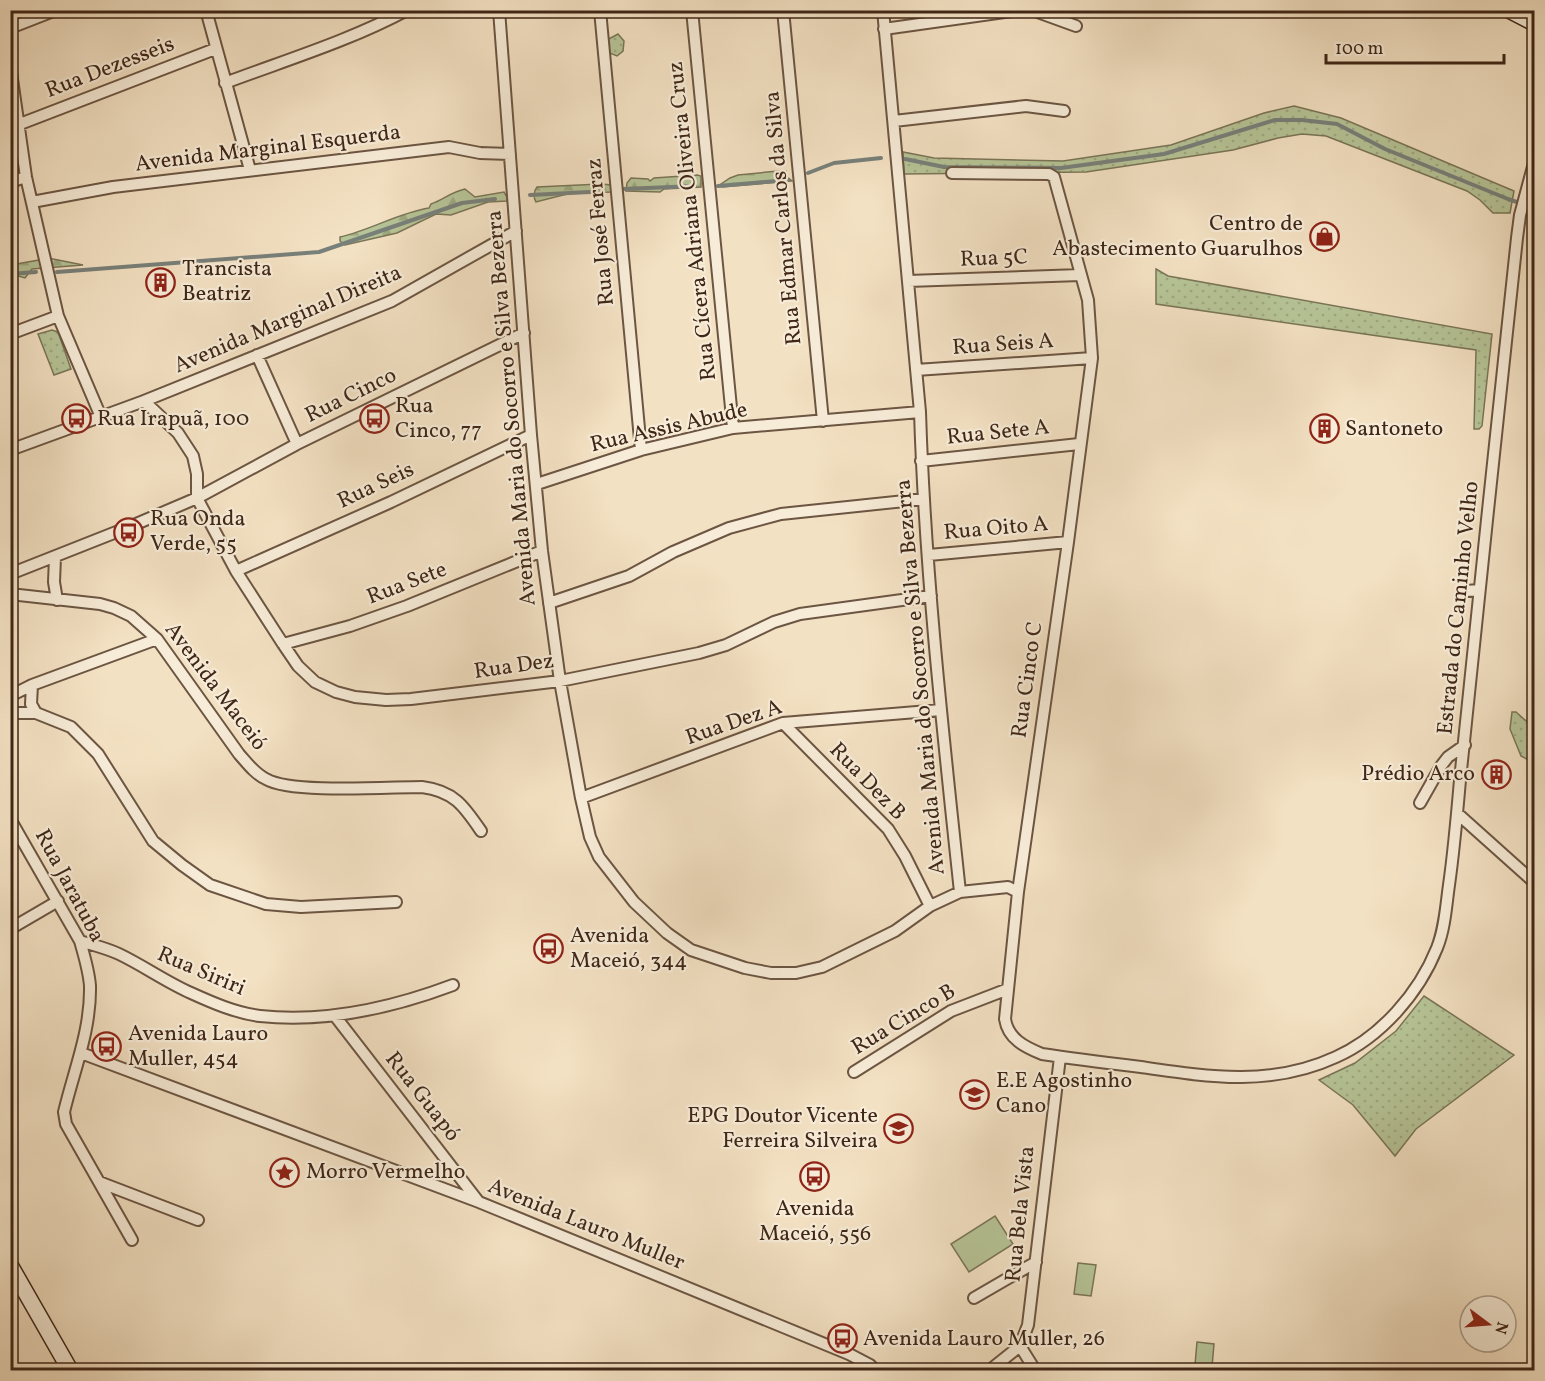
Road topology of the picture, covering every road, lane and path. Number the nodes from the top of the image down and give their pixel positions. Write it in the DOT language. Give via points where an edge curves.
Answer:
graph roads {
  1 [pos="56,10"];
  2 [pos="206,10"];
  3 [pos="407,10"];
  4 [pos="499,10"];
  5 [pos="600,10"];
  6 [pos="692,10"];
  7 [pos="783,10"];
  8 [pos="883,10"];
  9 [pos="1020,10"];
  10 [pos="1032,10"];
  11 [pos="1509,10"];
  12 [pos="1534,23"];
  13 [pos="1076,26"];
  14 [pos="10,28"];
  15 [pos="884,29"];
  16 [pos="215,49"];
  17 [pos="10,64"];
  18 [pos="225,83"];
  19 [pos="1064,111"];
  20 [pos="894,121"];
  21 [pos="20,124"];
  22 [pos="510,153"];
  23 [pos="1534,164"];
  24 [pos="250,170"];
  25 [pos="952,173"];
  26 [pos="26,177"];
  27 [pos="10,182"];
  28 [pos="32,202"];
  29 [pos="516,231"];
  30 [pos="1080,275"];
  31 [pos="908,281"];
  32 [pos="58,316"];
  33 [pos="524,333"];
  34 [pos="10,334"];
  35 [pos="257,354"];
  36 [pos="1092,358"];
  37 [pos="916,370"];
  38 [pos="144,401"];
  39 [pos="920,412"];
  40 [pos="101,417"];
  41 [pos="823,421"];
  42 [pos="733,428"];
  43 [pos="531,435"];
  44 [pos="297,444"];
  45 [pos="1079,444"];
  46 [pos="10,450"];
  47 [pos="641,450"];
  48 [pos="921,461"];
  49 [pos="537,484"];
  50 [pos="197,498"];
  51 [pos="924,499"];
  52 [pos="1068,542"];
  53 [pos="542,551"];
  54 [pos="929,555"];
  55 [pos="55,557"];
  56 [pos="236,571"];
  57 [pos="10,573"];
  58 [pos="1479,590"];
  59 [pos="1466,591"];
  60 [pos="10,594"];
  61 [pos="931,596"];
  62 [pos="57,600"];
  63 [pos="549,603"];
  64 [pos="157,639"];
  65 [pos="283,644"];
  66 [pos="560,681"];
  67 [pos="32,685"];
  68 [pos="10,696"];
  69 [pos="941,710"];
  70 [pos="10,713"];
  71 [pos="36,713"];
  72 [pos="783,723"];
  73 [pos="1465,745"];
  74 [pos="581,798"];
  75 [pos="1420,803"];
  76 [pos="1458,814"];
  77 [pos="10,819"];
  78 [pos="481,831"];
  79 [pos="1534,882"];
  80 [pos="960,892"];
  81 [pos="1018,892"];
  82 [pos="58,901"];
  83 [pos="396,903"];
  84 [pos="930,906"];
  85 [pos="10,930"];
  86 [pos="80,941"];
  87 [pos="453,985"];
  88 [pos="1008,989"];
  89 [pos="335,1016"];
  90 [pos="81,1053"];
  91 [pos="1060,1057"];
  92 [pos="854,1072"];
  93 [pos="99,1182"];
  94 [pos="479,1202"];
  95 [pos="198,1220"];
  96 [pos="132,1240"];
  97 [pos="1036,1262"];
  98 [pos="10,1265"];
  99 [pos="974,1298"];
  100 [pos="1020,1346"];
  101 [pos="873,1368"];
  102 [pos="70,1371"];
  103 [pos="990,1371"];
  104 [pos="1035,1371"];
  1 -- 14 [label="street"];
  2 -- 16 [label="street"];
  3 -- 18 [label="street"];
  4 -- 22 [label="street, Avenida Maria do Socorro e Silva Bezerra"];
  5 -- 47 [label="street, Rua José Ferraz"];
  6 -- 42 [label="street, Rua Cícera Adriana Oliveira Cruz"];
  7 -- 41 [label="street, Rua Edmar Carlos da Silva"];
  8 -- 15 [label="street, Avenida Maria do Socorro e Silva Bezerra"];
  9 -- 15 [label="street"];
  10 -- 13 [label="street"];
  11 -- 12 [label="street"];
  15 -- 20 [label="street, Avenida Maria do Socorro e Silva Bezerra"];
  16 -- 18 [label="street"];
  16 -- 21 [label="street, Rua Dezesseis"];
  17 -- 21 [label="street"];
  18 -- 24 [label="street"];
  19 -- 20 [label="street" via="1026,106"];
  20 -- 31 [label="street, Avenida Maria do Socorro e Silva Bezerra"];
  21 -- 26 [label="street"];
  22 -- 24 [label="street, Avenida Marginal Esquerda" via="449,147"];
  22 -- 29 [label="street, Avenida Maria do Socorro e Silva Bezerra"];
  23 -- 58 [label="street, Estrada do Caminho Velho" via="1520,215"];
  24 -- 28 [label="street, Avenida Marginal Esquerda" via="113,187"];
  25 -- 30 [label="street, Rua Cinco C" via="1052,176"];
  26 -- 27 [label="street"];
  26 -- 28 [label="street"];
  28 -- 32 [label="street"];
  29 -- 33 [label="street, Avenida Maria do Socorro e Silva Bezerra"];
  29 -- 35 [label="street, Avenida Marginal Direita" via="392,300"];
  30 -- 31 [label="street, Rua 5C"];
  30 -- 36 [label="street, Rua Cinco C" via="1088,300"];
  31 -- 37 [label="street, Avenida Maria do Socorro e Silva Bezerra"];
  32 -- 34 [label="street"];
  32 -- 40 [label="street"];
  33 -- 43 [label="street, Avenida Maria do Socorro e Silva Bezerra"];
  33 -- 44 [label="street, Rua Cinco"];
  35 -- 38 [label="street, Avenida Marginal Direita"];
  35 -- 44 [label="street"];
  36 -- 37 [label="street, Rua Seis A"];
  36 -- 45 [label="street, Rua Cinco C"];
  37 -- 39 [label="street, Avenida Maria do Socorro e Silva Bezerra"];
  38 -- 40 [label="street, Avenida Marginal Direita"];
  38 -- 50 [label="street" via="178,433 193,456"];
  39 -- 41 [label="street, Rua Assis Abude"];
  39 -- 48 [label="street, Avenida Maria do Socorro e Silva Bezerra"];
  40 -- 46 [label="street, Avenida Marginal Direita"];
  41 -- 42 [label="street, Rua Assis Abude"];
  42 -- 47 [label="street, Rua Assis Abude"];
  43 -- 49 [label="street, Avenida Maria do Socorro e Silva Bezerra"];
  43 -- 56 [label="street, Rua Seis"];
  44 -- 50 [label="street, Rua Cinco"];
  45 -- 48 [label="street, Rua Sete A"];
  45 -- 52 [label="street, Rua Cinco C"];
  47 -- 49 [label="street, Rua Assis Abude"];
  48 -- 51 [label="street, Avenida Maria do Socorro e Silva Bezerra"];
  49 -- 53 [label="street, Avenida Maria do Socorro e Silva Bezerra"];
  50 -- 55 [label="street, Rua Cinco"];
  50 -- 56 [label="street, Rua Dez"];
  51 -- 54 [label="street, Avenida Maria do Socorro e Silva Bezerra"];
  51 -- 63 [label="street" via="782,514 729,528 628,576"];
  52 -- 54 [label="street, Rua Oito A"];
  52 -- 81 [label="street, Rua Cinco C"];
  53 -- 63 [label="street, Avenida Maria do Socorro e Silva Bezerra"];
  53 -- 65 [label="street, Rua Sete" via="406,606"];
  54 -- 61 [label="street, Avenida Maria do Socorro e Silva Bezerra"];
  55 -- 57 [label="street, Rua Cinco"];
  55 -- 62 [label="street"];
  56 -- 65 [label="street, Rua Dez"];
  58 -- 59 [label="street"];
  58 -- 73 [label="street, Estrada do Caminho Velho"];
  60 -- 62 [label="street, Avenida Maceió"];
  61 -- 66 [label="street, Rua Dez" via="800,614 699,653"];
  61 -- 69 [label="street, Avenida Maria do Socorro e Silva Bezerra"];
  62 -- 64 [label="street, Avenida Maceió" via="114,608 131,616"];
  63 -- 66 [label="street, Avenida Maria do Socorro e Silva Bezerra"];
  64 -- 67 [label="street"];
  64 -- 78 [label="street, Avenida Maceió" via="239,754 266,780 306,787 436,789 463,805"];
  65 -- 66 [label="street, Rua Dez" via="315,682 355,697 411,699"];
  66 -- 74 [label="street, Avenida Maria do Socorro e Silva Bezerra"];
  67 -- 68 [label="street"];
  67 -- 71 [label="street" via="31,704"];
  69 -- 72 [label="street, Rua Dez A"];
  69 -- 80 [label="street, Avenida Maria do Socorro e Silva Bezerra"];
  70 -- 71 [label="street"];
  71 -- 83 [label="street" via="71,727 86,740 153,841 210,885 266,904 301,907"];
  72 -- 74 [label="street, Rua Dez A"];
  72 -- 84 [label="street, Rua Dez B" via="888,829"];
  73 -- 75 [label="street" via="1441,766"];
  73 -- 76 [label="street, Estrada do Caminho Velho"];
  74 -- 84 [label="street, Avenida Maria do Socorro e Silva Bezerra" via="599,857 634,902 691,950 717,960 771,973 822,967 895,931"];
  76 -- 79 [label="street"];
  76 -- 91 [label="street, Estrada do Caminho Velho" via="1444,927 1437,948 1408,998 1364,1041 1305,1070 1248,1078"];
  77 -- 82 [label="street, Rua Jaratuba"];
  80 -- 81 [label="street" via="1008,887"];
  80 -- 84 [label="street, Avenida Maria do Socorro e Silva Bezerra"];
  81 -- 88 [label="street, Rua Cinco C"];
  82 -- 85 [label="street"];
  82 -- 86 [label="street, Rua Jaratuba"];
  86 -- 89 [label="street, Rua Siriri" via="120,955 161,979 227,1008 259,1016"];
  86 -- 90 [label="street, Rua Jaratuba" via="90,984"];
  87 -- 89 [label="street, Rua Siriri" via="423,996"];
  88 -- 91 [label="street, Rua Cinco C" via="1005,1019 1012,1037 1042,1054"];
  88 -- 92 [label="street, Rua Cinco B" via="951,1011"];
  89 -- 94 [label="street, Rua Guapó"];
  90 -- 93 [label="street, Rua Jaratuba" via="64,1112 66,1124"];
  90 -- 94 [label="street, Avenida Lauro Muller"];
  91 -- 97 [label="street, Rua Bela Vista"];
  93 -- 95 [label="street"];
  93 -- 96 [label="street, Rua Jaratuba"];
  94 -- 101 [label="street, Avenida Lauro Muller" via="849,1354"];
  97 -- 99 [label="street"];
  97 -- 100 [label="street, Rua Bela Vista" via="1028,1325"];
  98 -- 102 [label="street"];
  100 -- 103 [label="street"];
  100 -- 104 [label="street"];
}
